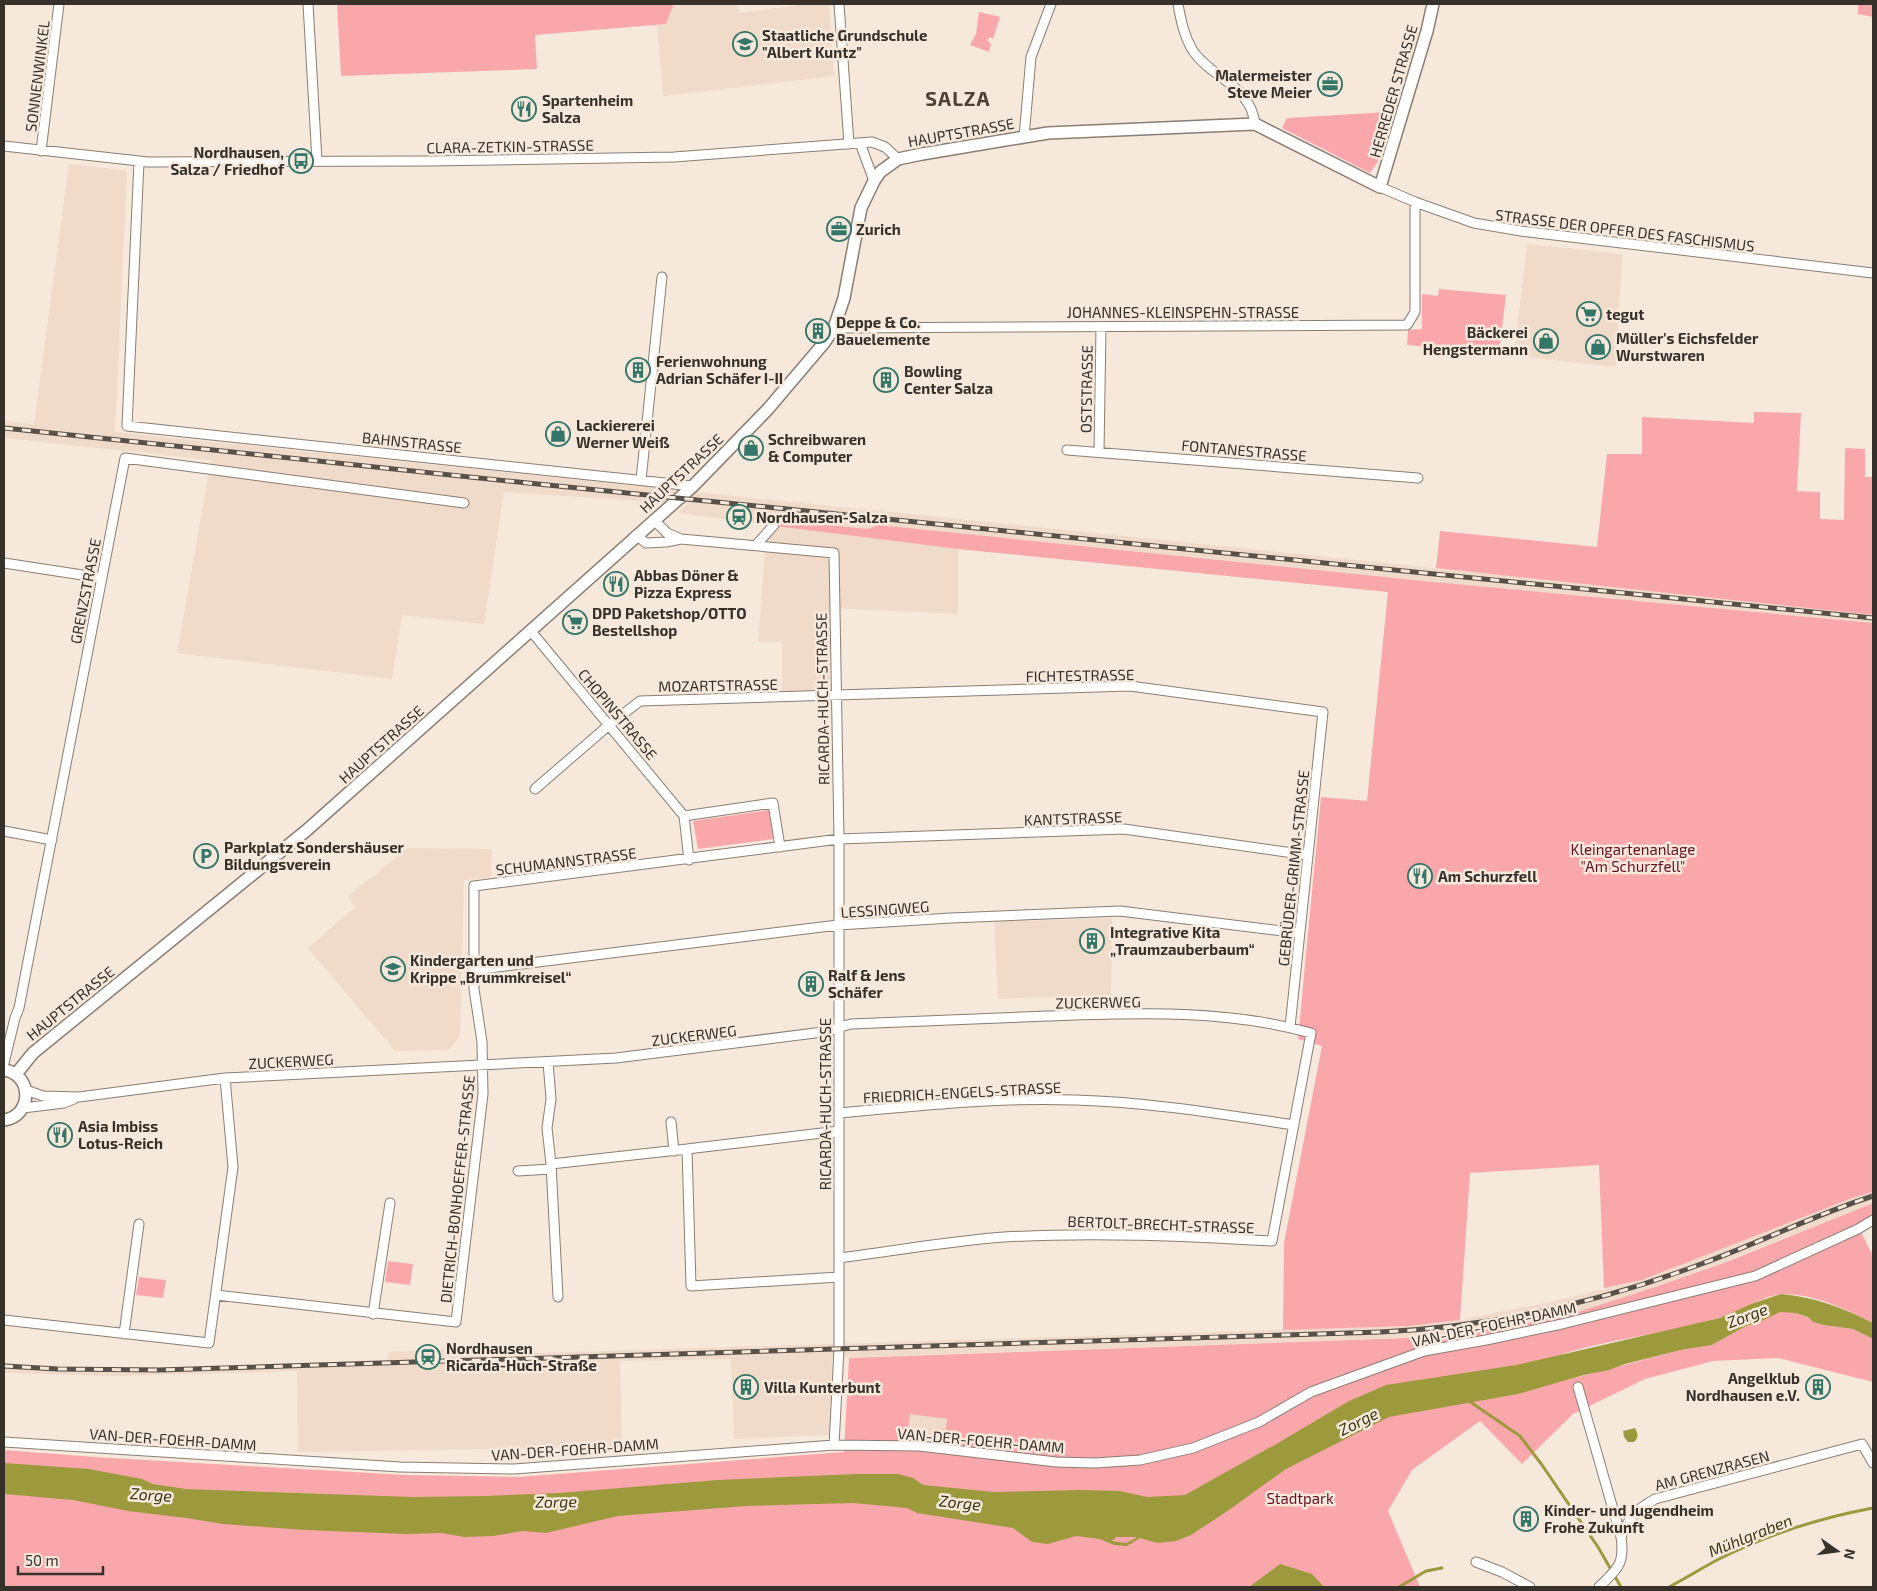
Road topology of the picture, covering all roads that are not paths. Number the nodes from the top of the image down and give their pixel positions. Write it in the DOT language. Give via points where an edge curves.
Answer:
graph roads {
  1 [pos="59,4"];
  2 [pos="308,4"];
  3 [pos="839,4"];
  4 [pos="1051,4"];
  5 [pos="1178,4"];
  6 [pos="1432,4"];
  7 [pos="1255,124"];
  8 [pos="1024,137"];
  9 [pos="860,143"];
  10 [pos="849,144"];
  11 [pos="4,146"];
  12 [pos="42,151"];
  13 [pos="898,159"];
  14 [pos="139,162"];
  15 [pos="317,162"];
  16 [pos="874,181"];
  17 [pos="1380,186"];
  18 [pos="1415,202"];
  19 [pos="1873,273"];
  20 [pos="662,277"];
  21 [pos="1101,327"];
  22 [pos="834,328"];
  23 [pos="1067,450"];
  24 [pos="1099,452"];
  25 [pos="1418,478"];
  26 [pos="641,480"];
  27 [pos="693,486"];
  28 [pos="464,503"];
  29 [pos="654,520"];
  30 [pos="774,525"];
  31 [pos="636,535"];
  32 [pos="681,539"];
  33 [pos="756,545"];
  34 [pos="4,563"];
  35 [pos="102,578"];
  36 [pos="530,630"];
  37 [pos="835,696"];
  38 [pos="1324,712"];
  39 [pos="609,725"];
  40 [pos="535,789"];
  41 [pos="684,816"];
  42 [pos="4,831"];
  43 [pos="838,839"];
  44 [pos="52,840"];
  45 [pos="780,847"];
  46 [pos="1307,855"];
  47 [pos="689,860"];
  48 [pos="838,925"];
  49 [pos="1299,934"];
  50 [pos="473,970"];
  51 [pos="1290,1027"];
  52 [pos="838,1028"];
  53 [pos="1311,1033"];
  54 [pos="548,1062"];
  55 [pos="4,1063"];
  56 [pos="483,1066"];
  57 [pos="4,1070"];
  58 [pos="16,1074"];
  59 [pos="225,1078"];
  60 [pos="26,1090"];
  61 [pos="79,1097"];
  62 [pos="23,1108"];
  63 [pos="839,1113"];
  64 [pos="4,1120"];
  65 [pos="671,1122"];
  66 [pos="1294,1125"];
  67 [pos="839,1131"];
  68 [pos="687,1149"];
  69 [pos="674,1151"];
  70 [pos="551,1166"];
  71 [pos="518,1171"];
  72 [pos="390,1203"];
  73 [pos="1873,1220"];
  74 [pos="139,1224"];
  75 [pos="839,1258"];
  76 [pos="838,1277"];
  77 [pos="216,1295"];
  78 [pos="558,1297"];
  79 [pos="373,1314"];
  80 [pos="4,1320"];
  81 [pos="124,1334"];
  82 [pos="1578,1387"];
  83 [pos="4,1442"];
  84 [pos="834,1445"];
  85 [pos="1873,1463"];
  86 [pos="1621,1537"];
  87 [pos="1476,1562"];
  88 [pos="1530,1587"];
  89 [pos="1599,1587"];
  1 -- 12 [label="street, SONNENWINKEL"];
  2 -- 15 [label="street"];
  3 -- 10 [label="street"];
  4 -- 8 [label="street" via="1031,57"];
  5 -- 7 [label="street" via="1182,29 1194,52 1204,64 1238,90 1250,105"];
  6 -- 17 [label="street, HERREDER STRASSE"];
  7 -- 8 [label="street, HAUPTSTRASSE" via="1048,133"];
  7 -- 17 [label="street, HAUPTSTRASSE"];
  8 -- 13 [label="street, HAUPTSTRASSE"];
  9 -- 10 [label="street, CLARA-ZETKIN-STRASSE"];
  9 -- 13 [label="street, CLARA-ZETKIN-STRASSE" via="881,144"];
  9 -- 16 [label="street"];
  10 -- 15 [label="street, CLARA-ZETKIN-STRASSE" via="674,157"];
  11 -- 12 [label="street, CLARA-ZETKIN-STRASSE"];
  12 -- 14 [label="street, CLARA-ZETKIN-STRASSE"];
  13 -- 16 [label="street, HAUPTSTRASSE" via="880,172"];
  14 -- 15 [label="street, CLARA-ZETKIN-STRASSE"];
  14 -- 26 [label="street, BAHNSTRASSE" via="127,426"];
  16 -- 22 [label="street, HAUPTSTRASSE" via="861,208 844,298"];
  17 -- 18 [label="street, STRASSE DER OPFER DES FASCHISMUS"];
  18 -- 19 [label="street, STRASSE DER OPFER DES FASCHISMUS" via="1474,223 1522,231"];
  18 -- 21 [label="street, JOHANNES-KLEINSPEHN-STRASSE" via="1415,312 1407,325"];
  20 -- 26 [label="street"];
  21 -- 22 [label="street, JOHANNES-KLEINSPEHN-STRASSE"];
  21 -- 24 [label="street, OSTSTRASSE"];
  22 -- 27 [label="street, HAUPTSTRASSE" via="768,409"];
  23 -- 24 [label="street, FONTANESTRASSE"];
  24 -- 25 [label="street, FONTANESTRASSE"];
  26 -- 27 [label="street, BAHNSTRASSE"];
  27 -- 29 [label="street, HAUPTSTRASSE"];
  28 -- 35 [label="street, GRENZSTRASSE" via="125,458"];
  29 -- 31 [label="street, HAUPTSTRASSE"];
  29 -- 32 [label="street" via="667,533"];
  30 -- 33 [label="street"];
  31 -- 32 [label="street" via="646,543"];
  31 -- 36 [label="street, HAUPTSTRASSE"];
  32 -- 33 [label="street"];
  33 -- 37 [label="street, RICARDA-HUCH-STRASSE" via="834,552"];
  34 -- 35 [label="street"];
  35 -- 44 [label="street, GRENZSTRASSE"];
  36 -- 39 [label="street, CHOPINSTRASSE"];
  36 -- 58 [label="street, HAUPTSTRASSE" via="307,830 33,1053"];
  37 -- 38 [label="street, FICHTESTRASSE" via="1130,686"];
  37 -- 39 [label="street, MOZARTSTRASSE" via="640,701"];
  37 -- 43 [label="street, RICARDA-HUCH-STRASSE"];
  38 -- 46 [label="street, GEBRÜDER-GRIMM-STRASSE"];
  39 -- 40 [label="street, MOZARTSTRASSE"];
  39 -- 41 [label="street, CHOPINSTRASSE"];
  41 -- 45 [label="street" via="773,803"];
  41 -- 47 [label="street"];
  42 -- 44 [label="street"];
  43 -- 45 [label="street, SCHUMANNSTRASSE"];
  43 -- 46 [label="street, KANTSTRASSE" via="1124,829"];
  43 -- 48 [label="street, RICARDA-HUCH-STRASSE"];
  44 -- 55 [label="street, GRENZSTRASSE" via="19,1008"];
  45 -- 47 [label="street, SCHUMANNSTRASSE"];
  46 -- 49 [label="street, GEBRÜDER-GRIMM-STRASSE"];
  47 -- 50 [label="street, SCHUMANNSTRASSE" via="474,886"];
  48 -- 49 [label="street, LESSINGWEG" via="1120,911"];
  48 -- 50 [label="street, LESSINGWEG"];
  48 -- 52 [label="street, RICARDA-HUCH-STRASSE"];
  49 -- 51 [label="street, GEBRÜDER-GRIMM-STRASSE"];
  50 -- 56 [label="street, SCHUMANNSTRASSE"];
  51 -- 52 [label="street, ZUCKERWEG" via="1235,1018 1108,1014 851,1024"];
  51 -- 53 [label="street, ZUCKERWEG"];
  52 -- 54 [label="street, ZUCKERWEG" via="616,1058"];
  52 -- 63 [label="street, RICARDA-HUCH-STRASSE"];
  53 -- 66 [label="street, BERTOLT-BRECHT-STRASSE"];
  54 -- 56 [label="street, ZUCKERWEG"];
  54 -- 70 [label="street" via="551,1099 547,1128"];
  56 -- 59 [label="street, ZUCKERWEG"];
  56 -- 79 [label="street, DIETRICH-BONHOEFFER-STRASSE" via="483,1094 456,1322"];
  57 -- 58 [label="street"];
  58 -- 60 [label="street"];
  59 -- 61 [label="street, ZUCKERWEG"];
  59 -- 77 [label="street" via="233,1166"];
  60 -- 61 [label="street, ZUCKERWEG" via="43,1096"];
  60 -- 62 [label="street"];
  61 -- 62 [label="street, ZUCKERWEG" via="64,1103"];
  62 -- 64 [label="street" via="15,1117"];
  63 -- 66 [label="street, FRIEDRICH-ENGELS-STRASSE" via="944,1104 1075,1100 1175,1108"];
  63 -- 67 [label="street, RICARDA-HUCH-STRASSE"];
  65 -- 69 [label="street"];
  66 -- 75 [label="street, BERTOLT-BRECHT-STRASSE" via="1272,1241 1073,1234 983,1239"];
  67 -- 68 [label="street"];
  67 -- 75 [label="street, RICARDA-HUCH-STRASSE"];
  68 -- 69 [label="street"];
  68 -- 76 [label="street" via="691,1286"];
  69 -- 70 [label="street"];
  70 -- 71 [label="street"];
  70 -- 78 [label="street"];
  72 -- 79 [label="street"];
  73 -- 84 [label="street, VAN-DER-FOEHR-DAMM" via="1858,1230 1755,1276 1562,1324 1424,1351 1311,1392 1259,1422 1193,1448 1140,1460 1095,1464 920,1446"];
  74 -- 81 [label="street"];
  75 -- 76 [label="street, RICARDA-HUCH-STRASSE"];
  76 -- 84 [label="street, RICARDA-HUCH-STRASSE" via="839,1349"];
  77 -- 79 [label="street, DIETRICH-BONHOEFFER-STRASSE"];
  77 -- 81 [label="street" via="209,1343"];
  80 -- 81 [label="street"];
  82 -- 86 [label="street"];
  83 -- 84 [label="street, VAN-DER-FOEHR-DAMM" via="400,1467 514,1469"];
  85 -- 86 [label="street, AM GRENZRASEN" via="1862,1444 1655,1498 1638,1508"];
  86 -- 89 [label="street, AM GRENZRASEN" via="1623,1553 1618,1568"];
  87 -- 88 [label="street"];
}
